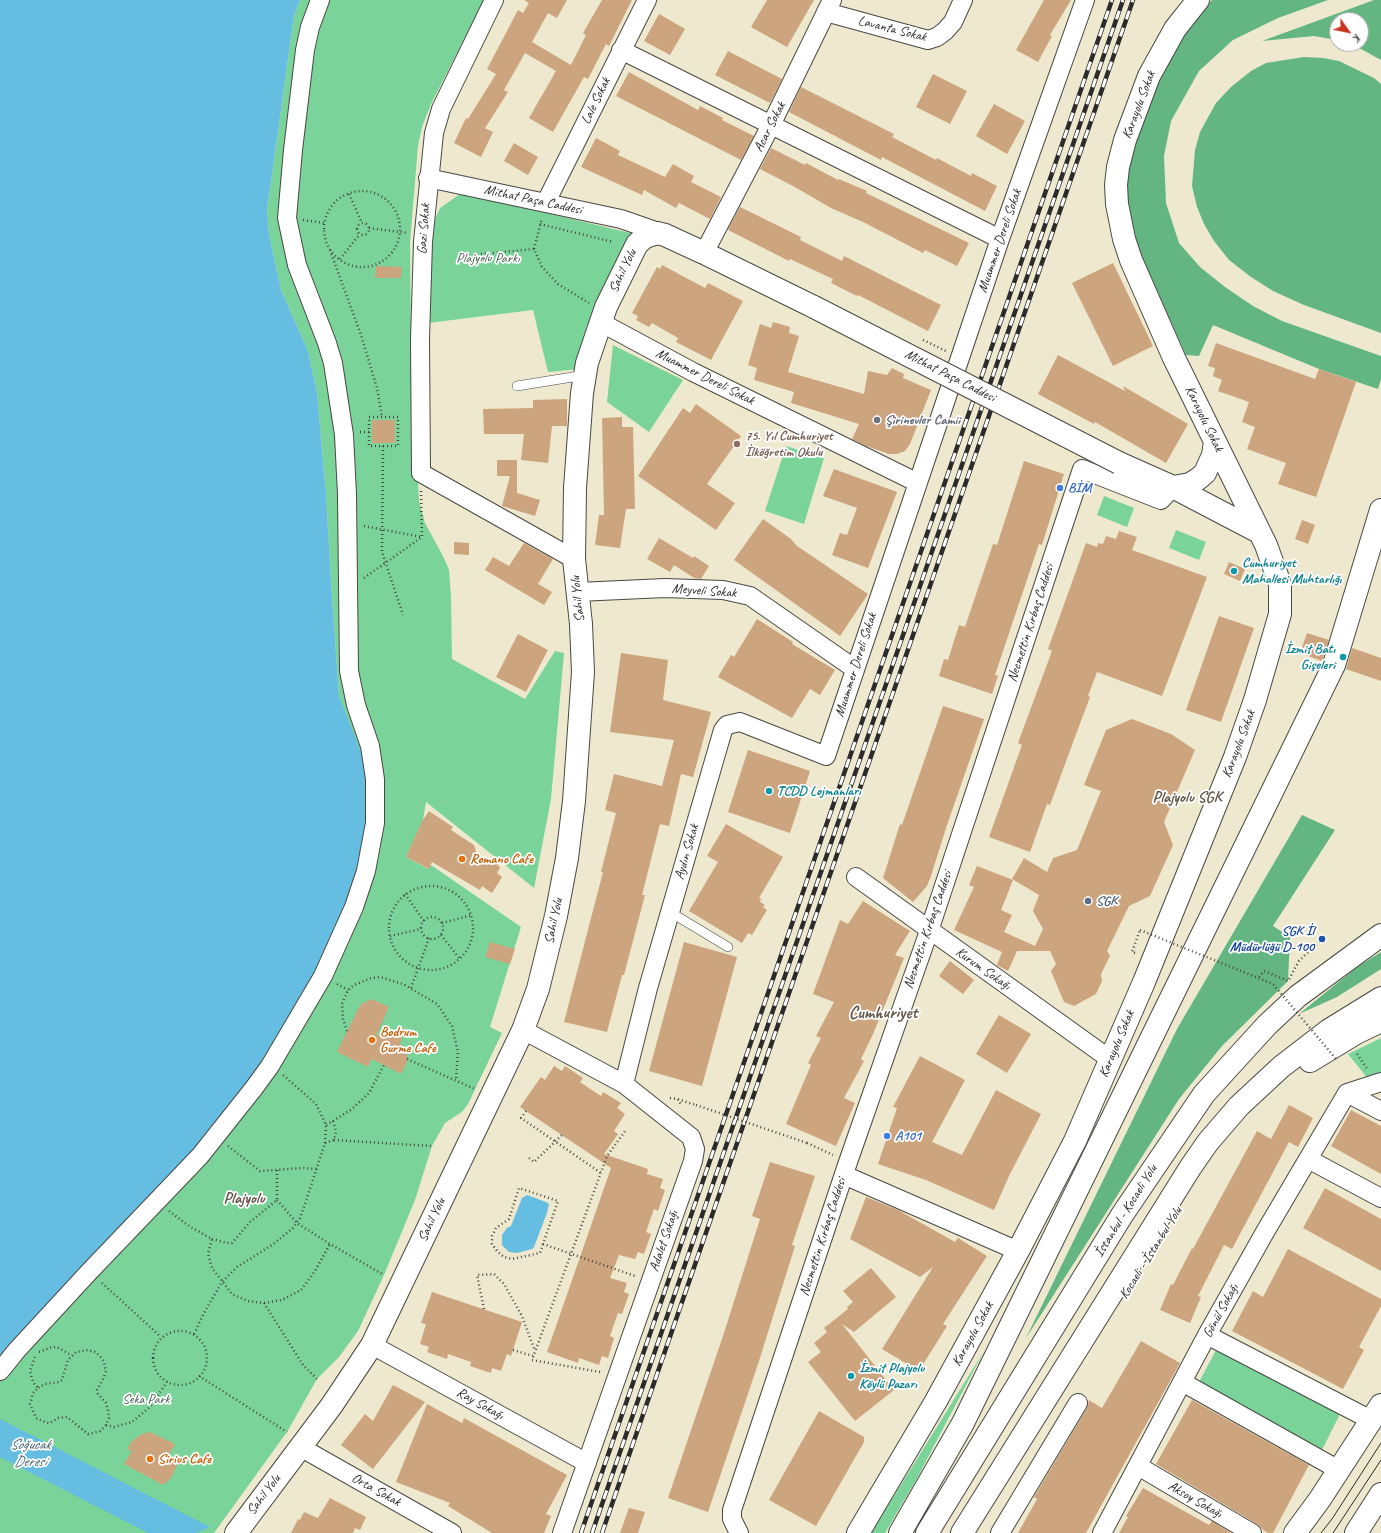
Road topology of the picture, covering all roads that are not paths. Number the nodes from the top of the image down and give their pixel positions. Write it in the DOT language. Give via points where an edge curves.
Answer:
graph roads {
  1 [pos="320,0"];
  2 [pos="494,0"];
  3 [pos="647,0"];
  4 [pos="963,0"];
  5 [pos="1085,0"];
  6 [pos="1197,1"];
  7 [pos="829,6"];
  8 [pos="621,50"];
  9 [pos="771,125"];
  10 [pos="428,178"];
  11 [pos="547,203"];
  12 [pos="639,233"];
  13 [pos="1000,239"];
  14 [pos="704,253"];
  15 [pos="603,314"];
  16 [pos="585,375"];
  17 [pos="517,386"];
  18 [pos="1215,442"];
  19 [pos="1198,479"];
  20 [pos="918,483"];
  21 [pos="1234,484"];
  22 [pos="1173,487"];
  23 [pos="1200,501"];
  24 [pos="1381,510"];
  25 [pos="1259,532"];
  26 [pos="574,559"];
  27 [pos="578,592"];
  28 [pos="855,669"];
  29 [pos="826,756"];
  30 [pos="856,878"];
  31 [pos="670,912"];
  32 [pos="929,931"];
  33 [pos="1381,935"];
  34 [pos="728,946"];
  35 [pos="1381,998"];
  36 [pos="1377,1024"];
  37 [pos="523,1030"];
  38 [pos="1111,1060"];
  39 [pos="1379,1083"];
  40 [pos="624,1084"];
  41 [pos="1347,1093"];
  42 [pos="1381,1111"];
  43 [pos="1308,1159"];
  44 [pos="844,1175"];
  45 [pos="1381,1198"];
  46 [pos="1018,1251"];
  47 [pos="1207,1335"];
  48 [pos="372,1345"];
  49 [pos="0,1371"];
  50 [pos="1182,1382"];
  51 [pos="1078,1403"];
  52 [pos="1376,1413"];
  53 [pos="294,1440"];
  54 [pos="587,1463"];
  55 [pos="1138,1466"];
  56 [pos="1339,1470"];
  57 [pos="1381,1494"];
  58 [pos="236,1533"];
  59 [pos="452,1533"];
  60 [pos="562,1533"];
  61 [pos="738,1533"];
  62 [pos="858,1533"];
  63 [pos="900,1533"];
  64 [pos="927,1533"];
  65 [pos="962,1533"];
  66 [pos="970,1533"];
  67 [pos="1000,1533"];
  68 [pos="1102,1533"];
  69 [pos="1252,1533"];
  70 [pos="1295,1533"];
  71 [pos="1356,1533"];
  1 -- 49 [label="street" via="305,50 289,180 287,218 297,265 327,343 334,369 344,435 348,523 349,670 356,705 370,746 375,779 375,823 371,850 361,890 323,976 270,1066 217,1136"];
  2 -- 10 [label="street, Gazi Sokak" via="437,120"];
  3 -- 8 [label="street, Lale Sokak"];
  4 -- 7 [label="street, Lavanta Sokak" via="953,22 937,37 928,40"];
  5 -- 13 [label="street, Muammer Dereli Sokak"];
  6 -- 18 [label="main road, Karayolu Sokak" via="1175,29 1149,76 1125,140 1116,185 1120,221 1131,260 1174,358"];
  7 -- 9 [label="street, Acar Sokak"];
  8 -- 9 [label="street"];
  8 -- 11 [label="street, Lale Sokak"];
  9 -- 13 [label="street"];
  9 -- 14 [label="street, Acar Sokak"];
  10 -- 11 [label="street, Mithat Paşa Caddesi"];
  10 -- 26 [label="street, Gazi Sokak" via="423,234 420,339 421,473"];
  11 -- 12 [label="street, Mithat Paşa Caddesi" via="621,219"];
  12 -- 14 [label="main road, Mithat Paşa Caddesi" via="665,235"];
  12 -- 15 [label="main road, Sahil Yolu"];
  13 -- 20 [label="street, Muammer Dereli Sokak"];
  14 -- 22 [label="main road, Mithat Paşa Caddesi, bridge" via="1119,463"];
  15 -- 16 [label="main road, Sahil Yolu"];
  15 -- 20 [label="street, Muammer Dereli Sokak" via="693,372"];
  16 -- 17 [label="lane"];
  16 -- 26 [label="main road, Sahil Yolu" via="574,488"];
  18 -- 19 [label="main road" via="1210,465"];
  18 -- 21 [label="main road, Karayolu Sokak"];
  19 -- 21 [label="main road" via="1216,479"];
  19 -- 22 [label="main road" via="1190,484"];
  20 -- 28 [label="street, Muammer Dereli Sokak"];
  21 -- 23 [label="main road" via="1223,502 1211,504"];
  21 -- 25 [label="main road, Karayolu Sokak"];
  22 -- 23 [label="main road, Mithat Paşa Caddesi"];
  22 -- 32 [label="street, Necmettin Kırbaş Caddesi" via="1161,500 1082,469"];
  23 -- 25 [label="main road, Mithat Paşa Caddesi"];
  24 -- 63 [label="main road" via="1334,665 964,1423"];
  25 -- 38 [label="main road, Karayolu Sokak" via="1280,584 1280,614 1270,655 1235,757"];
  26 -- 27 [label="main road, Sahil Yolu"];
  27 -- 28 [label="street, Meyveli Sokak" via="665,588 722,590 750,596"];
  27 -- 37 [label="main road, Sahil Yolu" via="583,672 580,739 570,836 556,916 538,989"];
  28 -- 29 [label="street, Muammer Dereli Sokak"];
  29 -- 31 [label="street, Aydın Sokak" via="740,722 727,725 719,742"];
  30 -- 32 [label="street, Kurum Sokağı"];
  31 -- 34 [label="lane"];
  31 -- 40 [label="street, Aydın Sokak"];
  32 -- 38 [label="street, Kurum Sokağı"];
  32 -- 44 [label="street, Necmettin Kırbaş Caddesi"];
  33 -- 64 [label="main road, İstanbul - Kocaeli Yolu" via="1298,996 1262,1030 1204,1094 1122,1215"];
  35 -- 65 [label="main road" via="1329,1030 1280,1067 1239,1106 1208,1142"];
  36 -- 66 [label="main road, Kocaeli - İstanbul Yolu" via="1323,1052 1287,1077 1236,1128 1183,1202"];
  37 -- 40 [label="street, Adalet Sokağı"];
  37 -- 48 [label="main road, Sahil Yolu"];
  38 -- 46 [label="main road, Karayolu Sokak" via="1075,1141"];
  39 -- 41 [label="street"];
  40 -- 54 [label="street, Adalet Sokağı" via="691,1137 695,1149"];
  41 -- 42 [label="street"];
  41 -- 43 [label="street, Gönül Sokağı"];
  43 -- 45 [label="street"];
  43 -- 47 [label="street, Gönül Sokağı"];
  44 -- 46 [label="street"];
  44 -- 61 [label="street, Necmettin Kırbaş Caddesi" via="732,1510 732,1519"];
  46 -- 62 [label="main road, Karayolu Sokak" via="936,1400"];
  47 -- 50 [label="street, Gönül Sokağı"];
  47 -- 52 [label="street"];
  48 -- 53 [label="main road, Sahil Yolu" via="332,1406"];
  48 -- 54 [label="street, Ray Sokağı"];
  50 -- 55 [label="street, Gönül Sokağı"];
  50 -- 56 [label="street"];
  51 -- 67 [label="street"];
  52 -- 56 [label="main road"];
  53 -- 58 [label="main road, Sahil Yolu"];
  53 -- 59 [label="street, Orta Sokak"];
  54 -- 60 [label="street, Adalet Sokağı"];
  55 -- 68 [label="street, Gönül Sokağı"];
  55 -- 69 [label="street, Aksoy Sokağı"];
  56 -- 70 [label="main road"];
  57 -- 71 [label="main road"];
}
